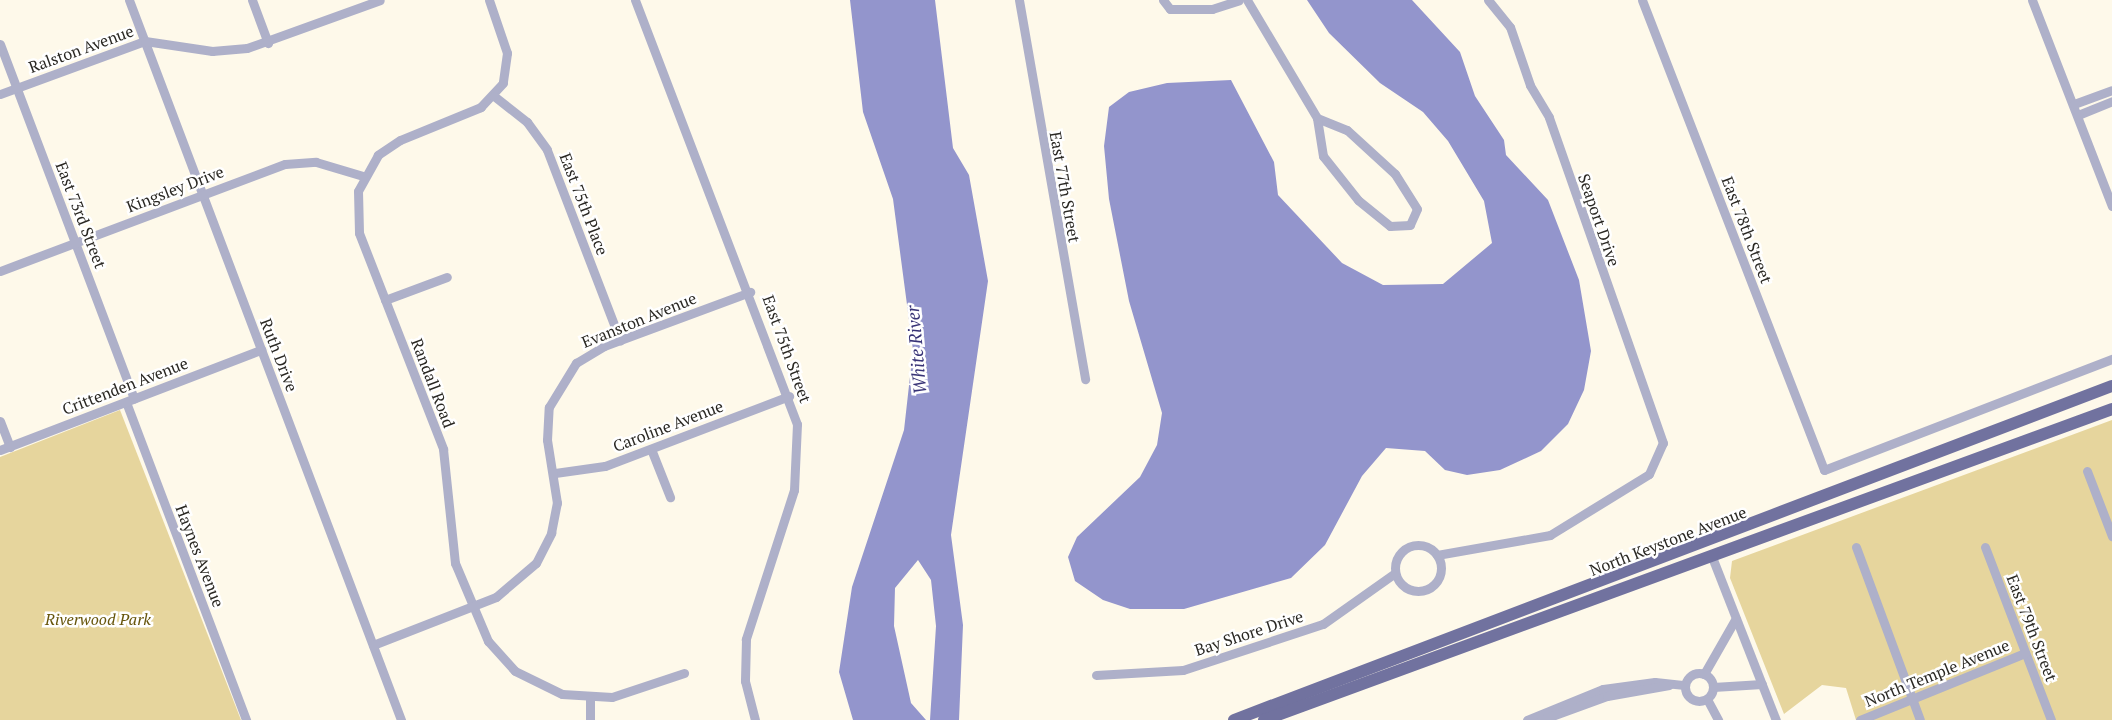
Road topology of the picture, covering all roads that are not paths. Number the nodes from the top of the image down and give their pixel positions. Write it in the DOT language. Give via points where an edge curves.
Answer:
graph roads {
  1 [pos="129,0"];
  2 [pos="252,0"];
  3 [pos="489,0"];
  4 [pos="635,0"];
  5 [pos="1019,0"];
  6 [pos="1163,0"];
  7 [pos="1239,0"];
  8 [pos="1246,0"];
  9 [pos="1488,0"];
  10 [pos="1642,0"];
  11 [pos="2032,0"];
  12 [pos="375,1"];
  13 [pos="145,41"];
  14 [pos="268,43"];
  15 [pos="0,44"];
  16 [pos="17,88"];
  17 [pos="2112,90"];
  18 [pos="0,94"];
  19 [pos="494,96"];
  20 [pos="2112,102"];
  21 [pos="2074,104"];
  22 [pos="2078,115"];
  23 [pos="1317,118"];
  24 [pos="363,176"];
  25 [pos="201,195"];
  26 [pos="2112,206"];
  27 [pos="76,243"];
  28 [pos="0,271"];
  29 [pos="447,277"];
  30 [pos="750,292"];
  31 [pos="385,300"];
  32 [pos="620,340"];
  33 [pos="261,350"];
  34 [pos="2112,358"];
  35 [pos="1085,379"];
  36 [pos="2112,386"];
  37 [pos="789,396"];
  38 [pos="130,400"];
  39 [pos="2112,409"];
  40 [pos="0,421"];
  41 [pos="10,447"];
  42 [pos="651,449"];
  43 [pos="0,450"];
  44 [pos="1660,459"];
  45 [pos="2087,471"];
  46 [pos="555,472"];
  47 [pos="670,497"];
  48 [pos="2112,536"];
  49 [pos="1857,547"];
  50 [pos="1985,547"];
  51 [pos="1437,555"];
  52 [pos="1712,557"];
  53 [pos="1395,573"];
  54 [pos="471,608"];
  55 [pos="1736,618"];
  56 [pos="373,645"];
  57 [pos="2025,653"];
  58 [pos="684,673"];
  59 [pos="1704,674"];
  60 [pos="1096,675"];
  61 [pos="1762,684"];
  62 [pos="1685,685"];
  63 [pos="1669,686"];
  64 [pos="1713,687"];
  65 [pos="590,698"];
  66 [pos="1707,699"];
  67 [pos="1912,700"];
  68 [pos="246,720"];
  69 [pos="402,720"];
  70 [pos="590,720"];
  71 [pos="754,720"];
  72 [pos="1234,720"];
  73 [pos="1264,720"];
  74 [pos="1527,720"];
  75 [pos="1541,720"];
  76 [pos="1718,720"];
  77 [pos="1776,720"];
  78 [pos="1860,720"];
  79 [pos="1920,720"];
  80 [pos="2051,720"];
  1 -- 13 [label="street, Ruth Drive"];
  2 -- 14 [label="street"];
  3 -- 19 [label="street" via="507,53 505,76"];
  4 -- 30 [label="street, East 75th Street"];
  5 -- 35 [label="street, East 77th Street"];
  6 -- 7 [label="street" via="1170,9 1212,9"];
  8 -- 23 [label="street"];
  9 -- 44 [label="street, Seaport Drive" via="1510,27 1530,85 1549,117 1573,197 1662,436"];
  10 -- 34 [label="street, East 78th Street" via="1824,470"];
  11 -- 21 [label="street"];
  12 -- 14 [label="street, Ralston Avenue"];
  13 -- 14 [label="street, Ralston Avenue" via="212,51"];
  13 -- 16 [label="street, Ralston Avenue"];
  13 -- 25 [label="street, Ruth Drive"];
  15 -- 16 [label="street, East 73rd Street"];
  16 -- 18 [label="street, Ralston Avenue"];
  16 -- 27 [label="street, East 73rd Street"];
  17 -- 21 [label="street"];
  19 -- 24 [label="street" via="396,141"];
  19 -- 32 [label="street, East 75th Place" via="527,122 547,150"];
  20 -- 22 [label="street"];
  21 -- 22 [label="street"];
  22 -- 26 [label="street"];
  23 -- 23 [label="street" via="1347,130 1395,174 1417,209 1410,225 1390,226 1358,200 1323,156"];
  24 -- 25 [label="street, Kingsley Drive" via="296,162"];
  24 -- 31 [label="street, Randall Road" via="356,218"];
  25 -- 27 [label="street, Kingsley Drive"];
  25 -- 33 [label="street, Ruth Drive"];
  27 -- 28 [label="street, Kingsley Drive"];
  27 -- 38 [label="street, East 73rd Street"];
  29 -- 31 [label="street"];
  30 -- 32 [label="street, Evanston Avenue"];
  30 -- 37 [label="street, East 75th Street"];
  31 -- 54 [label="street, Randall Road" via="443,449 450,540"];
  32 -- 46 [label="street, Evanston Avenue" via="579,361 556,390 547,422"];
  33 -- 38 [label="street, Crittenden Avenue"];
  33 -- 56 [label="street, Ruth Drive"];
  36 -- 72 [label="main road, North Keystone Avenue"];
  37 -- 42 [label="street, Caroline Avenue"];
  37 -- 71 [label="street, East 75th Street" via="798,435 797,474 746,639 746,681"];
  38 -- 41 [label="street, Crittenden Avenue"];
  38 -- 68 [label="street, Haynes Avenue"];
  39 -- 52 [label="main road, North Keystone Avenue"];
  40 -- 41 [label="street"];
  41 -- 43 [label="street, Crittenden Avenue"];
  42 -- 46 [label="street, Caroline Avenue" via="605,466"];
  42 -- 47 [label="street"];
  44 -- 51 [label="street, Bay Shore Drive" via="1649,474 1544,537"];
  45 -- 48 [label="street"];
  46 -- 54 [label="street, Evanston Avenue" via="554,522 540,556 509,590"];
  49 -- 67 [label="street"];
  50 -- 57 [label="street, East 79th Street"];
  51 -- 53 [label="street, Bay Shore Drive" via="1426,546 1409,546 1396,559"];
  51 -- 53 [label="street" via="1440,574 1428,589 1407,588"];
  52 -- 55 [label="street"];
  52 -- 73 [label="main road, North Keystone Avenue"];
  53 -- 60 [label="street, Bay Shore Drive" via="1323,624 1183,670"];
  54 -- 56 [label="street, Evanston Avenue"];
  54 -- 65 [label="street, Randall Road" via="488,641 515,671 544,688"];
  55 -- 59 [label="street"];
  55 -- 61 [label="street"];
  56 -- 69 [label="street, Ruth Drive"];
  57 -- 67 [label="street, North Temple Avenue"];
  57 -- 80 [label="street, East 79th Street"];
  58 -- 65 [label="street, Randall Road" via="624,694"];
  59 -- 62 [label="street" via="1690,676"];
  59 -- 64 [label="street"];
  61 -- 64 [label="street"];
  61 -- 77 [label="street"];
  62 -- 63 [label="street"];
  62 -- 66 [label="street" via="1691,699"];
  63 -- 74 [label="street" via="1651,682 1603,689"];
  63 -- 75 [label="street" via="1606,696"];
  64 -- 66 [label="street"];
  65 -- 70 [label="street"];
  66 -- 76 [label="street"];
  67 -- 78 [label="street, North Temple Avenue"];
  67 -- 79 [label="street"];
}
